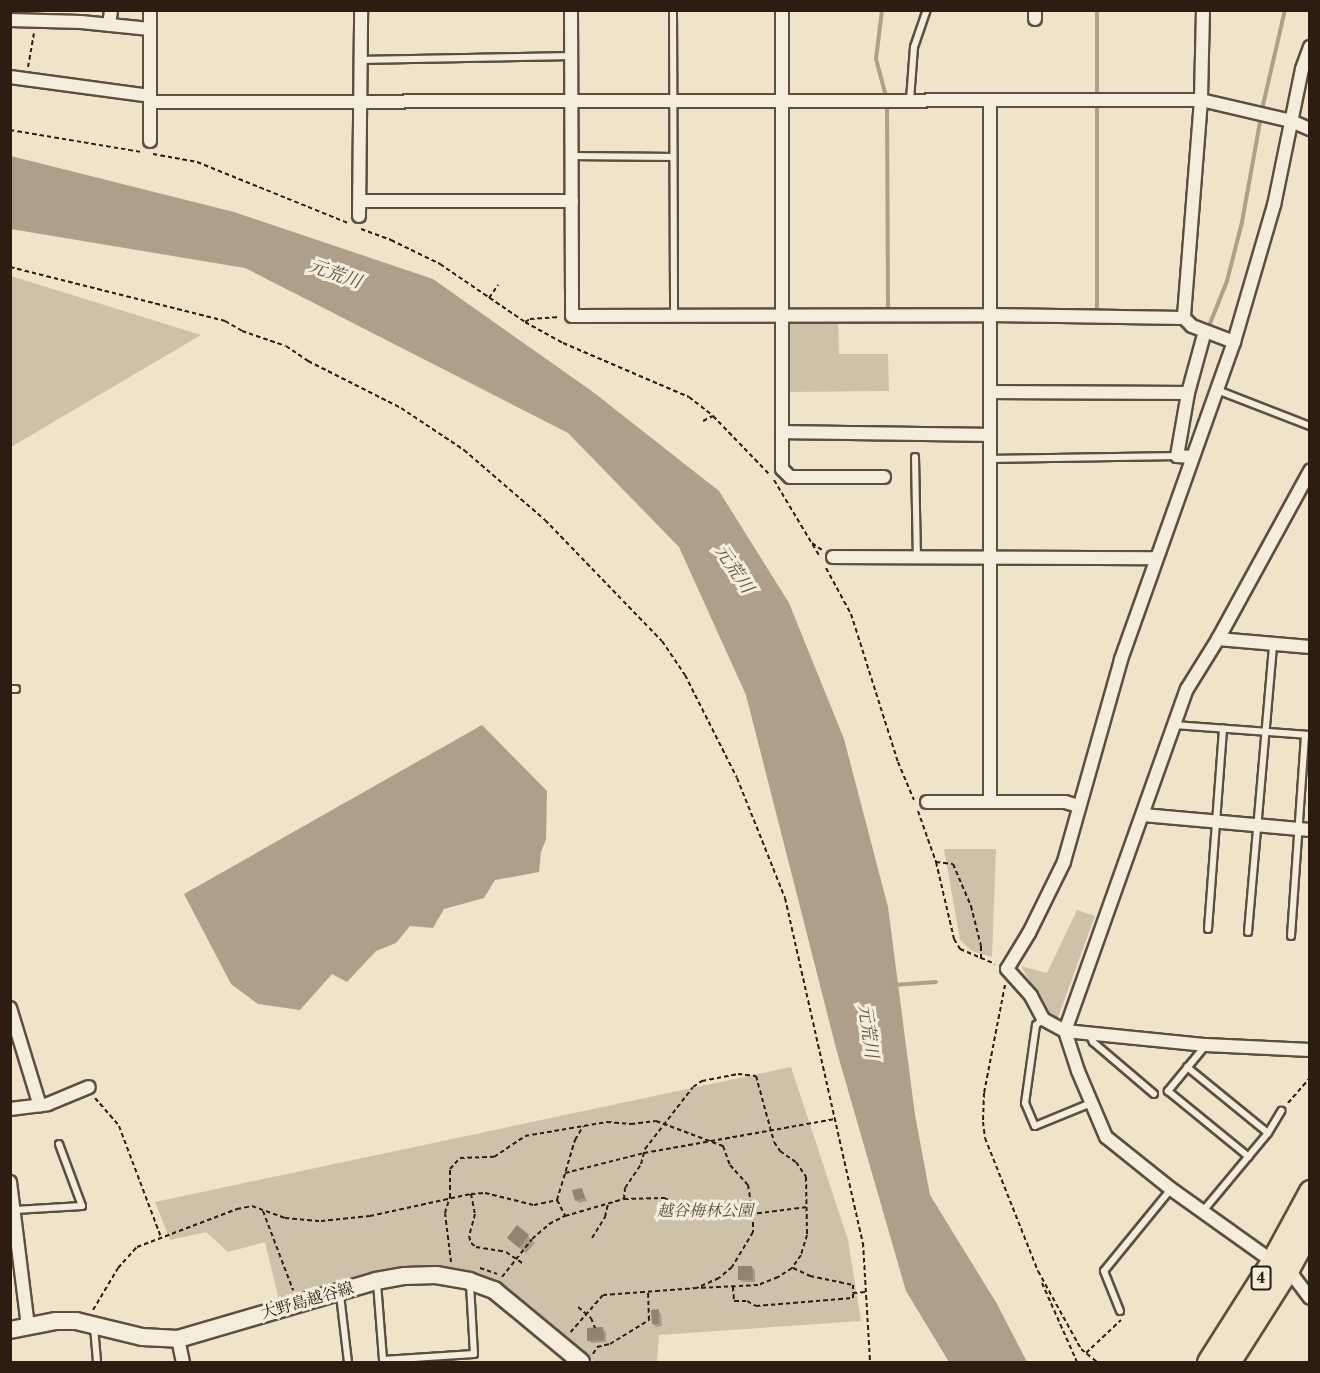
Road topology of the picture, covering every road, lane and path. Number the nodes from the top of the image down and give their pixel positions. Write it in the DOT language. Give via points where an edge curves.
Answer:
graph roads {
  1 [pos="111,10"];
  2 [pos="150,10"];
  3 [pos="361,10"];
  4 [pos="571,10"];
  5 [pos="673,10"];
  6 [pos="782,10"];
  7 [pos="927,10"];
  8 [pos="1203,10"];
  9 [pos="35,19"];
  10 [pos="10,20"];
  11 [pos="109,25"];
  12 [pos="150,29"];
  13 [pos="1310,46"];
  14 [pos="571,56"];
  15 [pos="361,60"];
  16 [pos="10,77"];
  17 [pos="26,80"];
  18 [pos="150,99"];
  19 [pos="1201,100"];
  20 [pos="572,101"];
  21 [pos="673,101"];
  22 [pos="782,101"];
  23 [pos="910,101"];
  24 [pos="990,101"];
  25 [pos="360,102"];
  26 [pos="1290,122"];
  27 [pos="1310,129"];
  28 [pos="10,130"];
  29 [pos="150,141"];
  30 [pos="572,156"];
  31 [pos="673,157"];
  32 [pos="360,201"];
  33 [pos="572,201"];
  34 [pos="360,216"];
  35 [pos="10,267"];
  36 [pos="498,285"];
  37 [pos="489,298"];
  38 [pos="674,315"];
  39 [pos="782,315"];
  40 [pos="990,315"];
  41 [pos="572,316"];
  42 [pos="1184,318"];
  43 [pos="525,322"];
  44 [pos="1204,331"];
  45 [pos="1234,342"];
  46 [pos="1216,390"];
  47 [pos="990,392"];
  48 [pos="1188,393"];
  49 [pos="712,416"];
  50 [pos="703,421"];
  51 [pos="1310,426"];
  52 [pos="782,432"];
  53 [pos="990,435"];
  54 [pos="1177,456"];
  55 [pos="915,457"];
  56 [pos="1192,458"];
  57 [pos="990,459"];
  58 [pos="1310,471"];
  59 [pos="884,477"];
  60 [pos="832,557"];
  61 [pos="917,558"];
  62 [pos="990,558"];
  63 [pos="1156,558"];
  64 [pos="1218,639"];
  65 [pos="1273,644"];
  66 [pos="1310,647"];
  67 [pos="1174,725"];
  68 [pos="1223,729"];
  69 [pos="1265,732"];
  70 [pos="1307,735"];
  71 [pos="927,802"];
  72 [pos="990,802"];
  73 [pos="1078,806"];
  74 [pos="1143,815"];
  75 [pos="1216,822"];
  76 [pos="1257,825"];
  77 [pos="1304,830"];
  78 [pos="936,862"];
  79 [pos="1208,928"];
  80 [pos="1248,932"];
  81 [pos="1291,936"];
  82 [pos="981,960"];
  83 [pos="1007,969"];
  84 [pos="10,1008"];
  85 [pos="1042,1019"];
  86 [pos="1065,1031"];
  87 [pos="1088,1032"];
  88 [pos="1206,1045"];
  89 [pos="1310,1050"];
  90 [pos="1187,1067"];
  91 [pos="1310,1078"];
  92 [pos="89,1087"];
  93 [pos="1154,1094"];
  94 [pos="1092,1103"];
  95 [pos="40,1106"];
  96 [pos="10,1109"];
  97 [pos="1281,1111"];
  98 [pos="835,1119"];
  99 [pos="662,1123"];
  100 [pos="584,1125"];
  101 [pos="772,1130"];
  102 [pos="1268,1133"];
  103 [pos="713,1141"];
  104 [pos="59,1144"];
  105 [pos="644,1153"];
  106 [pos="1249,1156"];
  107 [pos="565,1173"];
  108 [pos="10,1182"];
  109 [pos="1172,1189"];
  110 [pos="1310,1191"];
  111 [pos="471,1194"];
  112 [pos="450,1197"];
  113 [pos="624,1199"];
  114 [pos="557,1200"];
  115 [pos="608,1204"];
  116 [pos="807,1207"];
  117 [pos="15,1210"];
  118 [pos="263,1210"];
  119 [pos="1203,1211"];
  120 [pos="753,1215"];
  121 [pos="565,1216"];
  122 [pos="1310,1228"];
  123 [pos="161,1237"];
  124 [pos="592,1238"];
  125 [pos="517,1258"];
  126 [pos="450,1264"];
  127 [pos="524,1264"];
  128 [pos="1280,1265"];
  129 [pos="792,1268"];
  130 [pos="1038,1271"];
  131 [pos="502,1277"];
  132 [pos="376,1281"];
  133 [pos="469,1281"];
  134 [pos="733,1287"];
  135 [pos="697,1288"];
  136 [pos="339,1291"];
  137 [pos="294,1292"];
  138 [pos="648,1292"];
  139 [pos="866,1292"];
  140 [pos="853,1293"];
  141 [pos="1310,1298"];
  142 [pos="579,1307"];
  143 [pos="1120,1311"];
  144 [pos="586,1314"];
  145 [pos="93,1320"];
  146 [pos="28,1326"];
  147 [pos="595,1328"];
  148 [pos="10,1330"];
  149 [pos="569,1334"];
  150 [pos="178,1339"];
  151 [pos="1086,1353"];
  152 [pos="587,1358"];
  153 [pos="97,1362"];
  154 [pos="183,1362"];
  155 [pos="348,1362"];
  156 [pos="870,1362"];
  157 [pos="1077,1362"];
  158 [pos="1097,1362"];
  159 [pos="1208,1362"];
  160 [pos="1229,1362"];
  1 -- 11 [label="street"];
  2 -- 12 [label="street"];
  3 -- 15 [label="street"];
  4 -- 14 [label="street"];
  5 -- 21 [label="lane"];
  6 -- 22 [label="street"];
  7 -- 23 [label="lane" via="914,47"];
  8 -- 19 [label="street"];
  9 -- 10 [label="street"];
  9 -- 11 [label="street"];
  9 -- 17 [label="path"];
  11 -- 12 [label="street"];
  12 -- 18 [label="street"];
  13 -- 26 [label="street"];
  14 -- 15 [label="lane"];
  14 -- 20 [label="street"];
  15 -- 25 [label="street"];
  16 -- 17 [label="street"];
  17 -- 18 [label="street"];
  18 -- 25 [label="street"];
  18 -- 29 [label="street"];
  19 -- 24 [label="street"];
  19 -- 26 [label="street"];
  19 -- 42 [label="street"];
  20 -- 21 [label="street"];
  20 -- 25 [label="street"];
  20 -- 30 [label="street"];
  21 -- 22 [label="street"];
  21 -- 31 [label="lane"];
  22 -- 23 [label="street"];
  22 -- 39 [label="street"];
  23 -- 24 [label="street"];
  24 -- 40 [label="street"];
  25 -- 32 [label="street"];
  26 -- 27 [label="street"];
  26 -- 45 [label="street" via="1274,205"];
  28 -- 37 [label="path" via="197,162 391,240 440,264"];
  30 -- 31 [label="lane"];
  30 -- 33 [label="street"];
  31 -- 38 [label="lane"];
  32 -- 33 [label="street"];
  32 -- 34 [label="street"];
  33 -- 41 [label="street"];
  35 -- 98 [label="path" via="225,321 286,346 401,408 464,450 536,512 639,616 685,675 770,854 785,898"];
  36 -- 37 [label="path"];
  37 -- 43 [label="path"];
  38 -- 39 [label="street"];
  38 -- 41 [label="street"];
  39 -- 40 [label="street"];
  39 -- 52 [label="street"];
  40 -- 42 [label="street"];
  40 -- 47 [label="street"];
  41 -- 43 [label="path"];
  42 -- 44 [label="street"];
  43 -- 49 [label="path" via="611,365 672,388"];
  44 -- 45 [label="street"];
  44 -- 48 [label="street"];
  45 -- 46 [label="street"];
  46 -- 51 [label="lane"];
  46 -- 56 [label="street"];
  47 -- 48 [label="street"];
  47 -- 53 [label="street"];
  48 -- 54 [label="street"];
  49 -- 50 [label="path"];
  49 -- 78 [label="path" via="772,478 851,614 898,762"];
  52 -- 53 [label="street"];
  52 -- 59 [label="street" via="782,469 790,477"];
  53 -- 57 [label="street"];
  54 -- 56 [label="street"];
  54 -- 57 [label="lane"];
  55 -- 61 [label="lane"];
  56 -- 63 [label="street"];
  57 -- 62 [label="street"];
  58 -- 64 [label="street"];
  60 -- 61 [label="street"];
  61 -- 62 [label="street"];
  62 -- 63 [label="street"];
  62 -- 72 [label="street"];
  63 -- 73 [label="street"];
  64 -- 65 [label="street"];
  64 -- 67 [label="street" via="1187,689"];
  65 -- 66 [label="street"];
  65 -- 69 [label="lane"];
  67 -- 68 [label="lane"];
  67 -- 74 [label="street"];
  68 -- 69 [label="lane"];
  68 -- 75 [label="lane"];
  69 -- 70 [label="lane"];
  69 -- 76 [label="lane"];
  70 -- 77 [label="lane"];
  71 -- 72 [label="street"];
  72 -- 73 [label="street" via="1065,802"];
  73 -- 83 [label="street" via="1064,862"];
  74 -- 75 [label="street"];
  74 -- 86 [label="street"];
  75 -- 76 [label="street"];
  75 -- 79 [label="lane"];
  76 -- 77 [label="street"];
  76 -- 80 [label="lane"];
  77 -- 81 [label="lane"];
  78 -- 82 [label="path" via="954,939 960,949"];
  78 -- 82 [label="path" via="953,864 971,906"];
  82 -- 83 [label="path"];
  83 -- 85 [label="street" via="1031,996"];
  83 -- 130 [label="path" via="984,1093 983,1122 995,1166"];
  84 -- 95 [label="street"];
  85 -- 86 [label="street"];
  85 -- 94 [label="lane" via="1036,1025 1025,1103 1035,1126"];
  86 -- 87 [label="street"];
  86 -- 94 [label="street"];
  87 -- 88 [label="street"];
  87 -- 93 [label="lane" via="1093,1042"];
  88 -- 89 [label="street"];
  88 -- 90 [label="lane"];
  90 -- 102 [label="lane"];
  90 -- 106 [label="lane" via="1168,1091"];
  91 -- 97 [label="path"];
  92 -- 95 [label="street"];
  92 -- 123 [label="path" via="97,1103 119,1126"];
  94 -- 109 [label="street" via="1106,1137"];
  95 -- 96 [label="street"];
  97 -- 102 [label="lane"];
  98 -- 101 [label="path"];
  98 -- 139 [label="path" via="862,1243"];
  99 -- 100 [label="path"];
  99 -- 101 [label="path" via="702,1081 748,1074 756,1076"];
  99 -- 103 [label="path"];
  99 -- 105 [label="path"];
  100 -- 107 [label="path"];
  100 -- 112 [label="path" via="525,1137 494,1158 460,1158 450,1169"];
  101 -- 103 [label="path"];
  101 -- 116 [label="path" via="780,1151 804,1170"];
  102 -- 106 [label="lane"];
  103 -- 105 [label="path"];
  103 -- 120 [label="path" via="723,1146 730,1165 748,1185"];
  104 -- 117 [label="lane" via="82,1206"];
  105 -- 107 [label="path"];
  105 -- 113 [label="path" via="625,1188"];
  106 -- 119 [label="lane"];
  107 -- 114 [label="path"];
  108 -- 117 [label="street"];
  109 -- 119 [label="street"];
  109 -- 143 [label="lane" via="1104,1271"];
  110 -- 128 [label="highway, 4"];
  111 -- 112 [label="path"];
  111 -- 114 [label="path" via="498,1195 525,1204"];
  111 -- 125 [label="path" via="475,1214 469,1236 471,1244"];
  112 -- 118 [label="path" via="370,1216 333,1220 297,1220"];
  112 -- 126 [label="path" via="445,1213"];
  113 -- 115 [label="path"];
  113 -- 120 [label="path" via="664,1198 700,1215 720,1218"];
  114 -- 121 [label="path"];
  115 -- 121 [label="path"];
  115 -- 124 [label="path"];
  116 -- 120 [label="path"];
  116 -- 129 [label="path" via="807,1235"];
  117 -- 146 [label="street"];
  118 -- 123 [label="path" via="252,1206 237,1209"];
  118 -- 137 [label="path"];
  119 -- 128 [label="street"];
  120 -- 135 [label="path" via="753,1232 732,1267"];
  121 -- 125 [label="path" via="541,1232"];
  122 -- 128 [label="highway, 4"];
  123 -- 145 [label="path" via="129,1253 94,1306"];
  125 -- 127 [label="path"];
  125 -- 131 [label="path"];
  128 -- 141 [label="street"];
  128 -- 159 [label="highway, 4"];
  128 -- 160 [label="highway, 4"];
  129 -- 134 [label="path" via="758,1285"];
  129 -- 140 [label="path" via="853,1285"];
  130 -- 151 [label="path"];
  130 -- 157 [label="path"];
  132 -- 133 [label="main road, 大野島越谷線" via="436,1275"];
  132 -- 133 [label="lane" via="383,1360 474,1354"];
  132 -- 136 [label="main road, 大野島越谷線"];
  133 -- 152 [label="main road, 大野島越谷線" via="494,1290"];
  134 -- 135 [label="path"];
  134 -- 140 [label="path" via="734,1301 756,1306 853,1298"];
  135 -- 138 [label="path"];
  136 -- 150 [label="main road, 大野島越谷線"];
  136 -- 155 [label="lane"];
  138 -- 144 [label="path" via="603,1295"];
  138 -- 152 [label="path" via="649,1320 610,1344 597,1347"];
  139 -- 140 [label="path"];
  139 -- 156 [label="path"];
  142 -- 144 [label="path"];
  143 -- 151 [label="path" via="1121,1320"];
  144 -- 147 [label="path"];
  144 -- 149 [label="path"];
  145 -- 146 [label="main road, 大野島越谷線"];
  145 -- 150 [label="main road, 大野島越谷線" via="142,1337"];
  145 -- 153 [label="lane"];
  146 -- 148 [label="main road, 大野島越谷線"];
  150 -- 154 [label="street"];
  151 -- 158 [label="path"];
}
